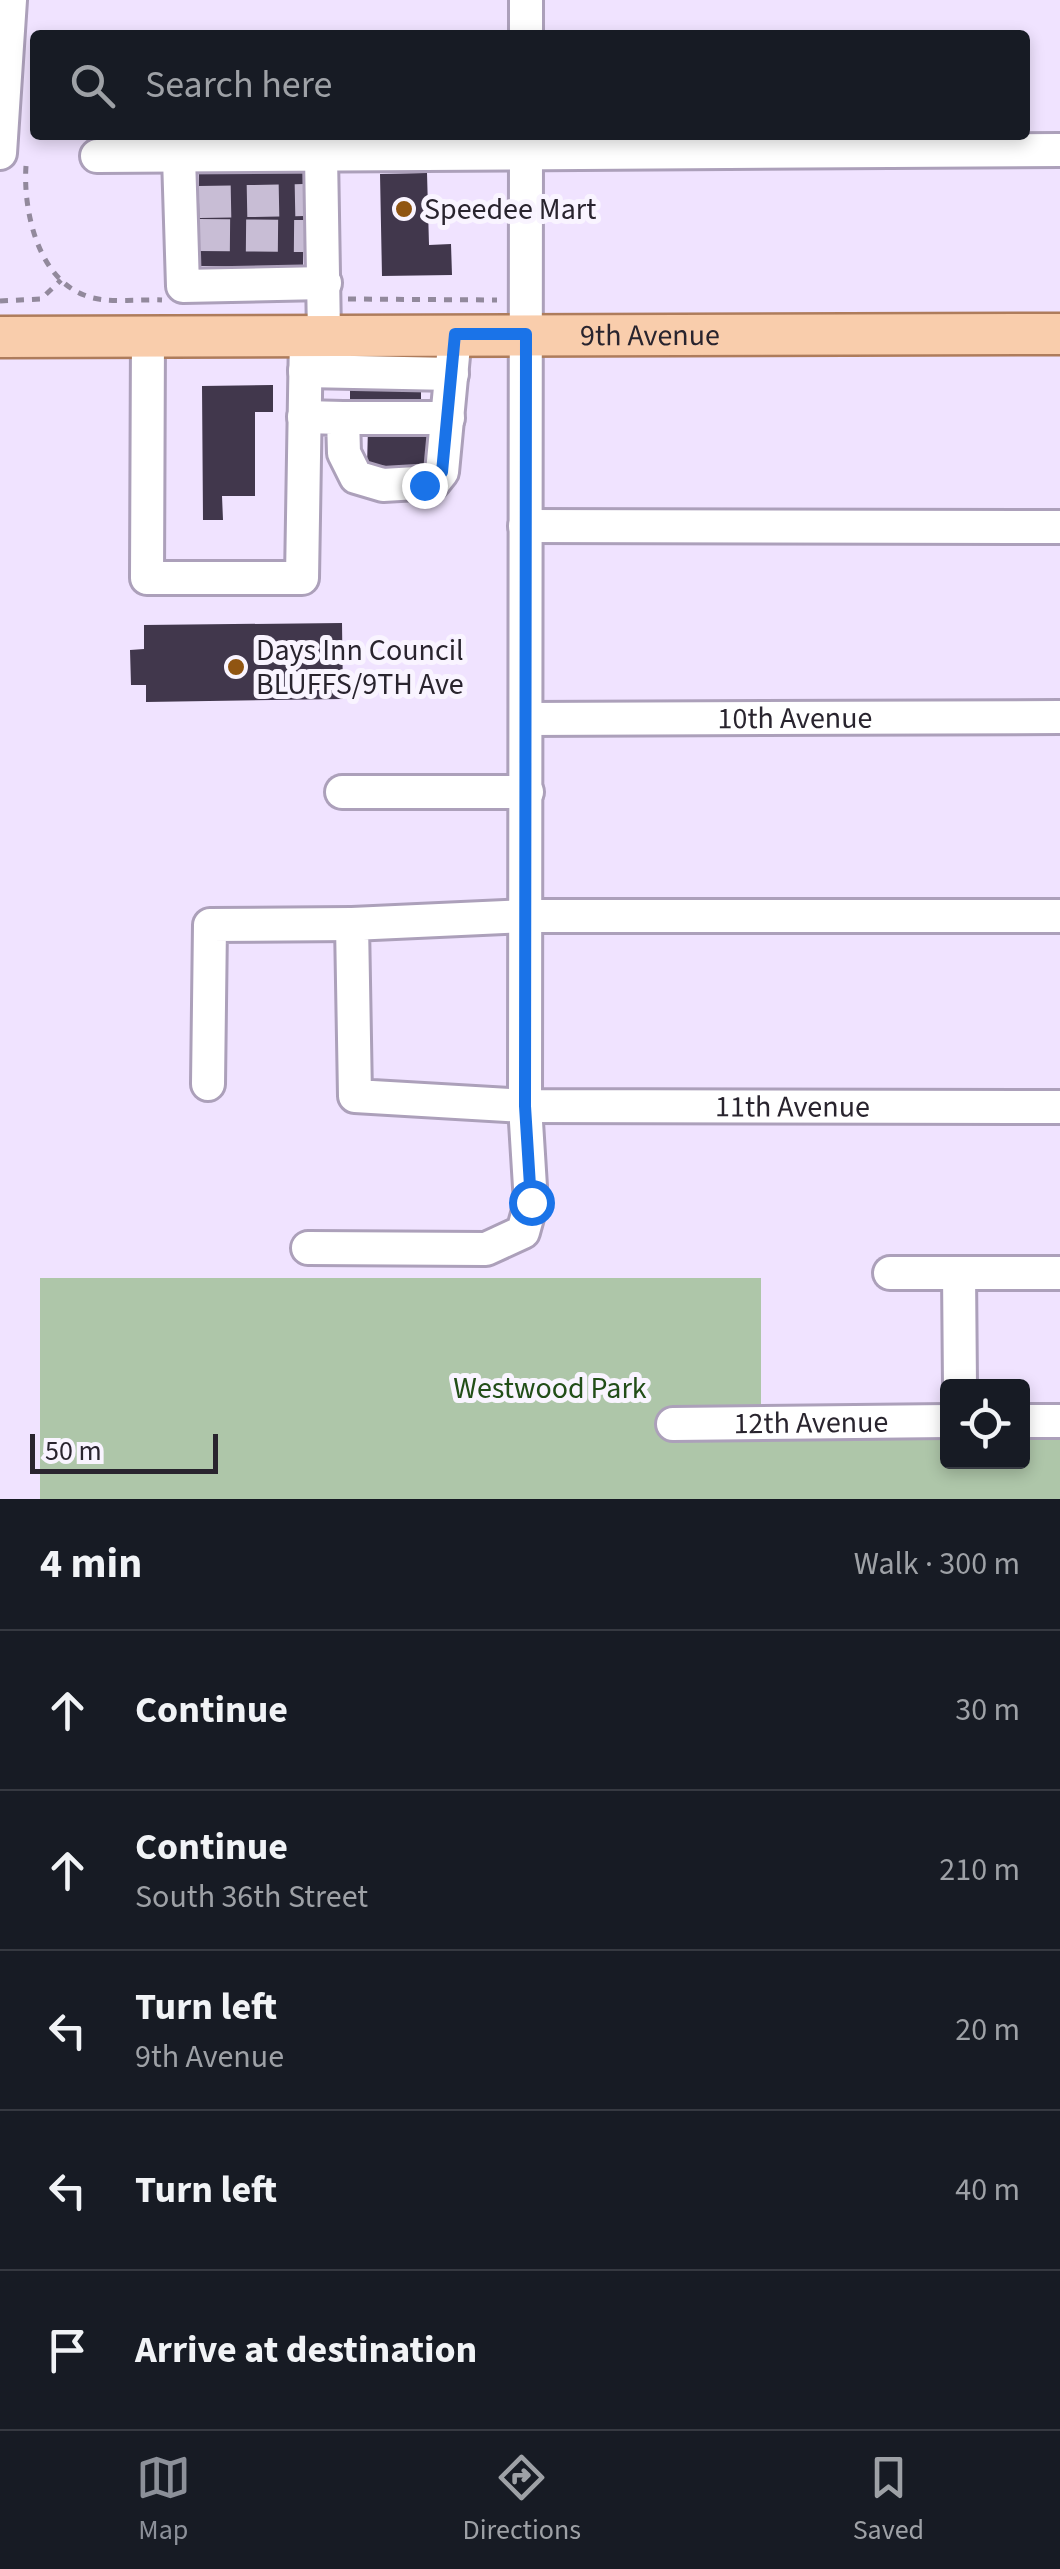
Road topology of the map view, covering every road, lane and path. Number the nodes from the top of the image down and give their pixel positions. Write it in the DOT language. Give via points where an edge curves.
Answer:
graph roads {
  1 [pos="10,0"];
  2 [pos="526,0"];
  3 [pos="526,30"];
  4 [pos="526,144"];
  5 [pos="1060,150"];
  6 [pos="13,155"];
  7 [pos="97,156"];
  8 [pos="315,178"];
  9 [pos="188,196"];
  10 [pos="61,280"];
  11 [pos="0,301"];
  12 [pos="174,315"];
  13 [pos="526,318"];
  14 [pos="317,325"];
  15 [pos="1060,334"];
  16 [pos="0,337"];
  17 [pos="453,354"];
  18 [pos="304,416"];
  19 [pos="343,418"];
  20 [pos="448,418"];
  21 [pos="525,526"];
  22 [pos="1060,527"];
  23 [pos="1060,717"];
  24 [pos="527,719"];
  25 [pos="342,792"];
  26 [pos="526,792"];
  27 [pos="526,916"];
  28 [pos="1060,916"];
  29 [pos="352,924"];
  30 [pos="208,1084"];
  31 [pos="525,1106"];
  32 [pos="1060,1107"];
  33 [pos="308,1248"];
  34 [pos="890,1273"];
  35 [pos="959,1273"];
  36 [pos="1060,1273"];
  37 [pos="960,1379"];
  38 [pos="940,1422"];
  39 [pos="1030,1422"];
  40 [pos="1060,1422"];
  41 [pos="673,1424"];
  1 -- 6 [label="street"];
  2 -- 3 [label="street"];
  4 -- 5 [label="street"];
  4 -- 8 [label="street"];
  4 -- 13 [label="street"];
  6 -- 10 [label="path" via="38,244"];
  7 -- 9 [label="street"];
  8 -- 9 [label="street"];
  8 -- 14 [label="street"];
  9 -- 12 [label="street"];
  10 -- 11 [label="path" via="41,299"];
  10 -- 12 [label="path" via="85,296"];
  12 -- 14 [label="main road, 9th Avenue"];
  12 -- 14 [label="street"];
  12 -- 16 [label="main road, 9th Avenue"];
  12 -- 18 [label="street" via="147,578 302,578"];
  13 -- 14 [label="path"];
  13 -- 15 [label="main road, 9th Avenue"];
  13 -- 17 [label="main road, 9th Avenue"];
  13 -- 21 [label="street"];
  14 -- 17 [label="main road, 9th Avenue"];
  14 -- 18 [label="street"];
  17 -- 20 [label="street"];
  18 -- 19 [label="street"];
  19 -- 20 [label="street"];
  19 -- 20 [label="street" via="344,453 356,477 424,485 442,472"];
  21 -- 22 [label="street"];
  21 -- 24 [label="street"];
  23 -- 24 [label="street, 10th Avenue"];
  24 -- 26 [label="street"];
  25 -- 26 [label="street"];
  26 -- 27 [label="street"];
  27 -- 28 [label="street"];
  27 -- 29 [label="street"];
  27 -- 31 [label="street"];
  29 -- 30 [label="street" via="210,926"];
  29 -- 31 [label="street, 11th Avenue" via="355,1096"];
  31 -- 32 [label="street, 11th Avenue"];
  31 -- 33 [label="street" via="531,1202 522,1232 486,1249"];
  34 -- 35 [label="street"];
  35 -- 36 [label="street"];
  35 -- 37 [label="street"];
  38 -- 41 [label="street, 12th Avenue"];
  39 -- 40 [label="street"];
}
